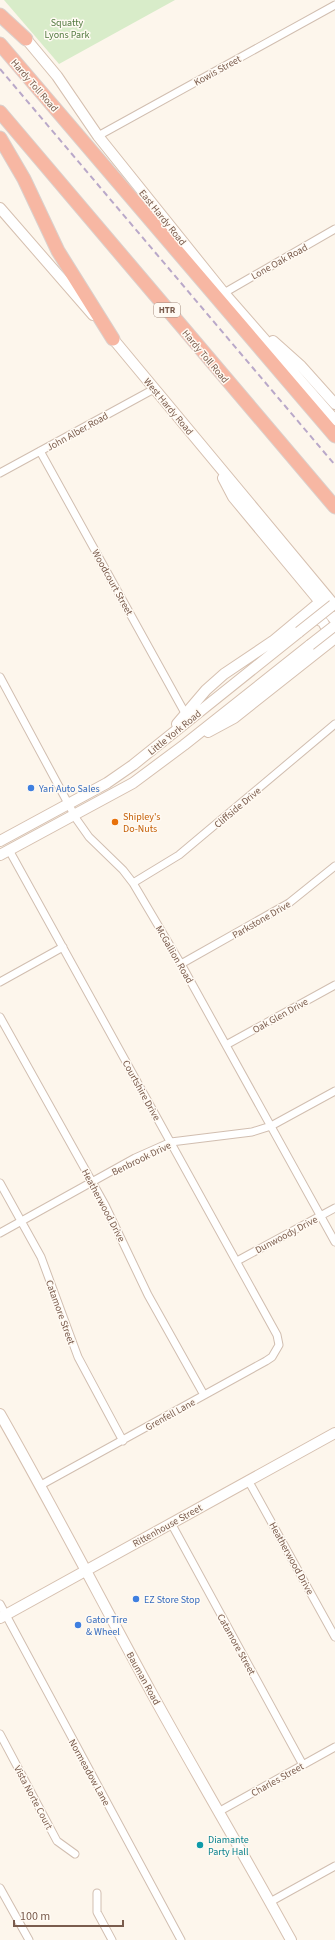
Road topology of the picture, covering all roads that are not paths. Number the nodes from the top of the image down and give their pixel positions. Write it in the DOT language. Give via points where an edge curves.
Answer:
graph roads {
  1 [pos="335,5"];
  2 [pos="0,8"];
  3 [pos="0,15"];
  4 [pos="26,39"];
  5 [pos="0,44"];
  6 [pos="0,112"];
  7 [pos="98,136"];
  8 [pos="0,138"];
  9 [pos="0,208"];
  10 [pos="335,229"];
  11 [pos="224,293"];
  12 [pos="113,339"];
  13 [pos="154,389"];
  14 [pos="335,404"];
  15 [pos="335,420"];
  16 [pos="335,436"];
  17 [pos="40,451"];
  18 [pos="210,455"];
  19 [pos="0,473"];
  20 [pos="335,507"];
  21 [pos="321,601"];
  22 [pos="334,605"];
  23 [pos="298,620"];
  24 [pos="335,620"];
  25 [pos="335,625"];
  26 [pos="331,641"];
  27 [pos="0,677"];
  28 [pos="185,713"];
  29 [pos="335,724"];
  30 [pos="170,734"];
  31 [pos="184,745"];
  32 [pos="69,804"];
  33 [pos="74,815"];
  34 [pos="0,841"];
  35 [pos="4,852"];
  36 [pos="335,866"];
  37 [pos="133,883"];
  38 [pos="63,947"];
  39 [pos="181,964"];
  40 [pos="1,981"];
  41 [pos="335,985"];
  42 [pos="0,1017"];
  43 [pos="7,1030"];
  44 [pos="0,1034"];
  45 [pos="226,1045"];
  46 [pos="335,1090"];
  47 [pos="271,1126"];
  48 [pos="170,1142"];
  49 [pos="0,1183"];
  50 [pos="92,1183"];
  51 [pos="335,1208"];
  52 [pos="321,1216"];
  53 [pos="21,1221"];
  54 [pos="0,1233"];
  55 [pos="335,1242"];
  56 [pos="237,1261"];
  57 [pos="274,1330"];
  58 [pos="204,1395"];
  59 [pos="0,1414"];
  60 [pos="335,1432"];
  61 [pos="123,1440"];
  62 [pos="248,1480"];
  63 [pos="41,1485"];
  64 [pos="171,1523"];
  65 [pos="86,1570"];
  66 [pos="0,1604"];
  67 [pos="3,1616"];
  68 [pos="335,1637"];
  69 [pos="0,1734"];
  70 [pos="335,1747"];
  71 [pos="303,1765"];
  72 [pos="220,1811"];
  73 [pos="75,1854"];
  74 [pos="335,1866"];
  75 [pos="0,1888"];
  76 [pos="97,1893"];
  77 [pos="270,1902"];
  78 [pos="28,1940"];
  79 [pos="112,1940"];
  80 [pos="181,1940"];
  81 [pos="291,1940"];
  1 -- 7 [label="street, Kowis Street"];
  2 -- 4 [label="main road, East Hardy Road"];
  3 -- 4 [label="highway"];
  4 -- 7 [label="main road, East Hardy Road" via="57,76"];
  5 -- 16 [label="highway, Hardy Toll Road"];
  6 -- 20 [label="highway, Hardy Toll Road / HTR"];
  7 -- 11 [label="main road, East Hardy Road"];
  8 -- 12 [label="highway" via="24,179 58,251"];
  9 -- 12 [label="main road, West Hardy Road"];
  10 -- 11 [label="street, Lone Oak Road"];
  11 -- 14 [label="main road" via="301,366"];
  11 -- 15 [label="main road, East Hardy Road"];
  12 -- 13 [label="main road, West Hardy Road"];
  13 -- 17 [label="street, John Alber Road"];
  13 -- 18 [label="main road, West Hardy Road"];
  17 -- 19 [label="street, John Alber Road"];
  17 -- 28 [label="street, Woodcourt Street"];
  18 -- 21 [label="main road" via="233,496"];
  18 -- 22 [label="main road, West Hardy Road"];
  21 -- 23 [label="main road"];
  21 -- 24 [label="main road"];
  22 -- 30 [label="main road, Little York Road, bridge"];
  23 -- 26 [label="main road" via="313,617 323,622"];
  23 -- 28 [label="main road" via="273,641 224,674"];
  25 -- 31 [label="main road, Little York Road, bridge"];
  26 -- 31 [label="main road" via="234,718"];
  27 -- 32 [label="street, McGallion Road"];
  28 -- 30 [label="main road"];
  29 -- 37 [label="street, Cliffside Drive" via="188,847"];
  30 -- 32 [label="main road, Little York Road" via="107,784"];
  31 -- 33 [label="main road, Little York Road" via="133,783"];
  32 -- 33 [label="street, McGallion Road"];
  32 -- 34 [label="main road, Little York Road"];
  33 -- 35 [label="main road, Little York Road"];
  33 -- 37 [label="street, McGallion Road" via="89,837"];
  35 -- 38 [label="street, Courtshire Drive"];
  36 -- 39 [label="street, Parkstone Drive" via="289,903"];
  37 -- 39 [label="street, McGallion Road"];
  38 -- 40 [label="street"];
  38 -- 48 [label="street, Courtshire Drive"];
  39 -- 45 [label="street, McGallion Road"];
  41 -- 45 [label="street, Oak Glen Drive"];
  42 -- 43 [label="street, Heatherwood Drive"];
  43 -- 44 [label="street"];
  43 -- 50 [label="street, Heatherwood Drive"];
  45 -- 47 [label="street, McGallion Road"];
  46 -- 47 [label="street, Benbrook Drive"];
  47 -- 48 [label="street, Benbrook Drive" via="228,1136"];
  47 -- 52 [label="street, McGallion Road"];
  48 -- 50 [label="street, Benbrook Drive" via="135,1158"];
  48 -- 56 [label="street, Courtshire Drive"];
  49 -- 53 [label="street, Catamore Street"];
  50 -- 53 [label="street, Benbrook Drive"];
  50 -- 58 [label="street, Heatherwood Drive" via="117,1228 148,1295"];
  51 -- 52 [label="street, Dunwoody Drive"];
  52 -- 55 [label="street, McGallion Road"];
  52 -- 56 [label="street, Dunwoody Drive"];
  53 -- 54 [label="street, Benbrook Drive"];
  53 -- 61 [label="street, Catamore Street" via="47,1272 78,1357"];
  56 -- 57 [label="street, Courtshire Drive"];
  57 -- 58 [label="street, Grenfell Lane" via="279,1344 272,1357"];
  58 -- 61 [label="street, Grenfell Lane"];
  59 -- 63 [label="main road, Bauman Road"];
  60 -- 62 [label="main road, Rittenhouse Street"];
  61 -- 63 [label="street, Grenfell Lane"];
  62 -- 64 [label="main road, Rittenhouse Street"];
  62 -- 68 [label="street, Heatherwood Drive"];
  63 -- 65 [label="main road, Bauman Road"];
  64 -- 65 [label="main road, Rittenhouse Street"];
  64 -- 71 [label="street, Catamore Street"];
  65 -- 67 [label="main road, Rittenhouse Street"];
  65 -- 72 [label="main road, Bauman Road"];
  66 -- 67 [label="street, Normeadow Lane"];
  67 -- 80 [label="street, Normeadow Lane"];
  69 -- 73 [label="street, Vista Norte Court" via="57,1842"];
  70 -- 71 [label="street, Charles Street"];
  71 -- 72 [label="street, Charles Street"];
  72 -- 77 [label="main road, Bauman Road"];
  74 -- 77 [label="street"];
  75 -- 78 [label="street"];
  76 -- 79 [label="street" via="97,1912"];
  77 -- 81 [label="main road, Bauman Road"];
}
